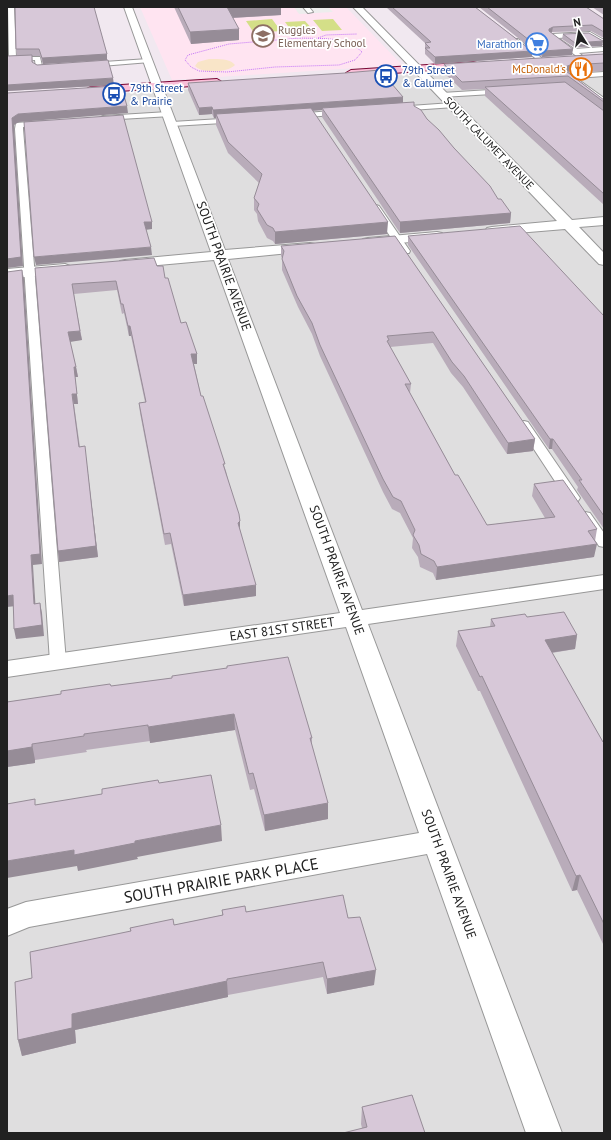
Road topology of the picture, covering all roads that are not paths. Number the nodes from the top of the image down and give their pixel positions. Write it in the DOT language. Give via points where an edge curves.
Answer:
graph roads {
  1 [pos="11,7"];
  2 [pos="128,7"];
  3 [pos="357,7"];
  4 [pos="604,34"];
  5 [pos="592,35"];
  6 [pos="511,36"];
  7 [pos="604,43"];
  8 [pos="604,49"];
  9 [pos="569,55"];
  10 [pos="604,57"];
  11 [pos="10,60"];
  12 [pos="148,61"];
  13 [pos="546,61"];
  14 [pos="527,62"];
  15 [pos="82,65"];
  16 [pos="481,65"];
  17 [pos="60,67"];
  18 [pos="417,69"];
  19 [pos="343,74"];
  20 [pos="596,74"];
  21 [pos="604,74"];
  22 [pos="604,80"];
  23 [pos="231,81"];
  24 [pos="158,86"];
  25 [pos="514,90"];
  26 [pos="79,91"];
  27 [pos="442,95"];
  28 [pos="604,102"];
  29 [pos="452,105"];
  30 [pos="384,110"];
  31 [pos="353,112"];
  32 [pos="314,114"];
  33 [pos="291,116"];
  34 [pos="97,119"];
  35 [pos="170,119"];
  36 [pos="246,119"];
  37 [pos="50,122"];
  38 [pos="322,127"];
  39 [pos="370,198"];
  40 [pos="604,221"];
  41 [pos="567,224"];
  42 [pos="480,232"];
  43 [pos="450,234"];
  44 [pos="397,239"];
  45 [pos="358,243"];
  46 [pos="327,246"];
  47 [pos="220,255"];
  48 [pos="604,261"];
  49 [pos="412,262"];
  50 [pos="109,265"];
  51 [pos="77,268"];
  52 [pos="30,272"];
  53 [pos="7,274"];
  54 [pos="519,419"];
  55 [pos="604,543"];
  56 [pos="604,582"];
  57 [pos="355,618"];
  58 [pos="58,662"];
  59 [pos="7,669"];
  60 [pos="437,841"];
  61 [pos="7,923"];
  62 [pos="544,1133"];
  1 -- 11 [label="lane"];
  2 -- 12 [label="street, SOUTH PRAIRIE AVENUE"];
  3 -- 18 [label="street, SOUTH CALUMET AVENUE"];
  4 -- 5 [label="lane"];
  5 -- 7 [label="lane"];
  5 -- 9 [label="lane" via="552,36"];
  6 -- 13 [label="lane"];
  8 -- 9 [label="lane"];
  9 -- 10 [label="main road" via="582,58"];
  11 -- 17 [label="lane" via="38,58 38,68"];
  12 -- 15 [label="lane"];
  12 -- 24 [label="street, SOUTH PRAIRIE AVENUE"];
  13 -- 14 [label="main road"];
  16 -- 18 [label="main road"];
  18 -- 19 [label="main road"];
  18 -- 27 [label="street, SOUTH CALUMET AVENUE"];
  20 -- 21 [label="lane"];
  20 -- 22 [label="lane"];
  20 -- 28 [label="lane" via="569,76"];
  23 -- 24 [label="main road"];
  24 -- 26 [label="main road"];
  24 -- 35 [label="street, SOUTH PRAIRIE AVENUE"];
  25 -- 27 [label="lane"];
  27 -- 29 [label="street, SOUTH CALUMET AVENUE"];
  29 -- 30 [label="lane"];
  29 -- 41 [label="street, SOUTH CALUMET AVENUE"];
  31 -- 32 [label="lane"];
  32 -- 33 [label="lane"];
  32 -- 38 [label="lane"];
  34 -- 35 [label="lane"];
  35 -- 36 [label="lane"];
  35 -- 47 [label="street, SOUTH PRAIRIE AVENUE"];
  37 -- 52 [label="lane" via="19,124 16,129"];
  39 -- 44 [label="lane"];
  40 -- 41 [label="street"];
  41 -- 42 [label="street"];
  41 -- 48 [label="street, SOUTH CALUMET AVENUE"];
  43 -- 44 [label="street"];
  44 -- 45 [label="street"];
  44 -- 49 [label="lane"];
  46 -- 47 [label="street"];
  47 -- 50 [label="street"];
  47 -- 57 [label="street, SOUTH PRAIRIE AVENUE"];
  51 -- 52 [label="street"];
  52 -- 53 [label="street"];
  52 -- 58 [label="lane"];
  54 -- 55 [label="lane"];
  56 -- 57 [label="street, EAST 81ST STREET"];
  57 -- 58 [label="street, EAST 81ST STREET"];
  57 -- 60 [label="street, SOUTH PRAIRIE AVENUE"];
  58 -- 59 [label="street, EAST 81ST STREET"];
  60 -- 61 [label="street, SOUTH PRAIRIE PARK PLACE" via="34,914"];
  60 -- 62 [label="street, SOUTH PRAIRIE AVENUE"];
}
